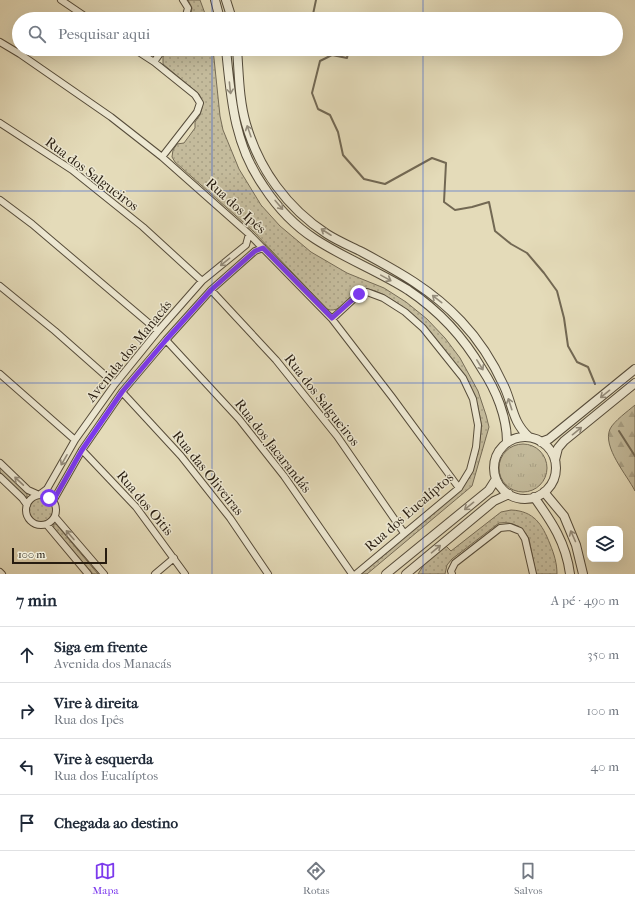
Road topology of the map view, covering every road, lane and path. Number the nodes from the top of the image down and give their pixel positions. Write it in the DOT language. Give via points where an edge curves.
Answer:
graph roads {
  1 [pos="61,0"];
  2 [pos="183,0"];
  3 [pos="215,0"];
  4 [pos="226,0"];
  5 [pos="79,12"];
  6 [pos="187,12"];
  7 [pos="218,12"];
  8 [pos="230,12"];
  9 [pos="0,42"];
  10 [pos="12,49"];
  11 [pos="23,56"];
  12 [pos="145,56"];
  13 [pos="158,56"];
  14 [pos="227,56"];
  15 [pos="238,56"];
  16 [pos="154,62"];
  17 [pos="0,123"];
  18 [pos="162,157"];
  19 [pos="0,200"];
  20 [pos="249,234"];
  21 [pos="263,248"];
  22 [pos="202,281"];
  23 [pos="0,286"];
  24 [pos="211,290"];
  25 [pos="178,310"];
  26 [pos="187,317"];
  27 [pos="332,318"];
  28 [pos="158,331"];
  29 [pos="166,340"];
  30 [pos="136,359"];
  31 [pos="144,366"];
  32 [pos="635,369"];
  33 [pos="0,374"];
  34 [pos="635,383"];
  35 [pos="115,384"];
  36 [pos="122,392"];
  37 [pos="92,415"];
  38 [pos="101,423"];
  39 [pos="529,437"];
  40 [pos="75,440"];
  41 [pos="507,442"];
  42 [pos="541,442"];
  43 [pos="82,450"];
  44 [pos="555,461"];
  45 [pos="0,463"];
  46 [pos="0,476"];
  47 [pos="496,479"];
  48 [pos="459,488"];
  49 [pos="544,492"];
  50 [pos="509,494"];
  51 [pos="39,495"];
  52 [pos="534,497"];
  53 [pos="53,501"];
  54 [pos="27,505"];
  55 [pos="55,517"];
  56 [pos="47,524"];
  57 [pos="404,533"];
  58 [pos="174,558"];
  59 [pos="419,563"];
  60 [pos="88,574"];
  61 [pos="104,574"];
  62 [pos="155,574"];
  63 [pos="185,574"];
  64 [pos="268,574"];
  65 [pos="352,574"];
  66 [pos="356,574"];
  67 [pos="386,574"];
  68 [pos="406,574"];
  69 [pos="416,574"];
  70 [pos="452,574"];
  71 [pos="533,574"];
  72 [pos="570,574"];
  73 [pos="583,574"];
  1 -- 5 [label="street"];
  2 -- 6 [label="street" via="188,8"];
  3 -- 7 [label="street"];
  4 -- 8 [label="street"];
  9 -- 10 [label="street, Rua dos Ipês"];
  11 -- 18 [label="street, Rua dos Ipês" via="111,117"];
  12 -- 16 [label="street"];
  13 -- 16 [label="street"];
  14 -- 41 [label="street, one-way" via="235,123 246,157 264,187 288,217 315,239 408,290 435,311 471,350 490,382 506,422"];
  39 -- 15 [label="street, one-way" via="518,426 505,388 486,353 446,306 394,270 327,234 288,202 270,178 255,150 246,123"];
  16 -- 18 [label="street" via="195,95 200,103 197,112"];
  17 -- 22 [label="street, Rua dos Salgueiros" via="72,170 143,227"];
  18 -- 20 [label="street, Rua dos Ipês"];
  19 -- 28 [label="street"];
  20 -- 21 [label="street, Rua dos Ipês"];
  20 -- 22 [label="street, Avenida dos Manacás, one-way" via="246,245"];
  21 -- 24 [label="street, Avenida dos Manacás" via="255,251"];
  21 -- 27 [label="street, Rua dos Ipês"];
  22 -- 25 [label="street, Avenida dos Manacás"];
  23 -- 35 [label="street" via="56,331"];
  24 -- 26 [label="street, Avenida dos Manacás"];
  24 -- 57 [label="street, Rua dos Salgueiros" via="276,360 337,436"];
  25 -- 26 [label="street" via="184,312"];
  25 -- 28 [label="street, Avenida dos Manacás"];
  26 -- 29 [label="street, Avenida dos Manacás"];
  27 -- 48 [label="street, Rua dos Ipês"];
  27 -- 48 [label="street, Rua dos Eucalíptos" via="359,294 367,292 383,298 423,328 463,378 473,399 478,425 470,470"];
  28 -- 30 [label="street, Avenida dos Manacás"];
  29 -- 31 [label="street, Avenida dos Manacás"];
  29 -- 65 [label="street, Rua dos Jacarandás" via="239,419 284,476"];
  30 -- 31 [label="street"];
  30 -- 35 [label="street, Avenida dos Manacás"];
  31 -- 36 [label="street, Avenida dos Manacás"];
  32 -- 42 [label="street, one-way" via="549,439"];
  33 -- 40 [label="street"];
  44 -- 34 [label="street, one-way" via="558,448 564,441"];
  35 -- 37 [label="street, Avenida dos Manacás"];
  36 -- 38 [label="street, Avenida dos Manacás"];
  36 -- 64 [label="street, Rua das Oliveiras" via="181,456 230,518"];
  37 -- 38 [label="street" via="99,417"];
  37 -- 40 [label="street, Avenida dos Manacás"];
  38 -- 43 [label="street, Avenida dos Manacás"];
  39 -- 41 [label="street" via="519,437"];
  39 -- 42 [label="street"];
  40 -- 51 [label="street, Avenida dos Manacás, one-way" via="47,489"];
  41 -- 47 [label="street" via="495,461"];
  42 -- 44 [label="street" via="552,453"];
  43 -- 53 [label="street, Avenida dos Manacás"];
  43 -- 58 [label="street, Rua dos Oitis" via="136,507"];
  44 -- 49 [label="street" via="554,478"];
  51 -- 45 [label="street, one-way" via="28,490"];
  46 -- 54 [label="street"];
  47 -- 50 [label="street"];
  47 -- 67 [label="street, one-way" via="489,490"];
  48 -- 57 [label="street, Rua dos Eucalíptos"];
  49 -- 52 [label="street"];
  73 -- 49 [label="street, one-way" via="576,545 564,516"];
  50 -- 52 [label="street" via="521,498"];
  59 -- 50 [label="street, one-way" via="494,501"];
  51 -- 53 [label="street"];
  51 -- 54 [label="street" via="32,498"];
  52 -- 72 [label="street" via="548,516 566,551"];
  53 -- 55 [label="street"];
  54 -- 56 [label="street" via="26,515 32,523 42,526"];
  55 -- 56 [label="street"];
  61 -- 55 [label="street, one-way"];
  56 -- 60 [label="street"];
  57 -- 66 [label="street, Rua dos Eucalíptos"];
  58 -- 62 [label="street"];
  58 -- 63 [label="street, Rua dos Oitis"];
  59 -- 68 [label="street"];
  59 -- 69 [label="street"];
  70 -- 71 [label="street" via="455,563 500,528 510,527 520,531 526,539"];
}
